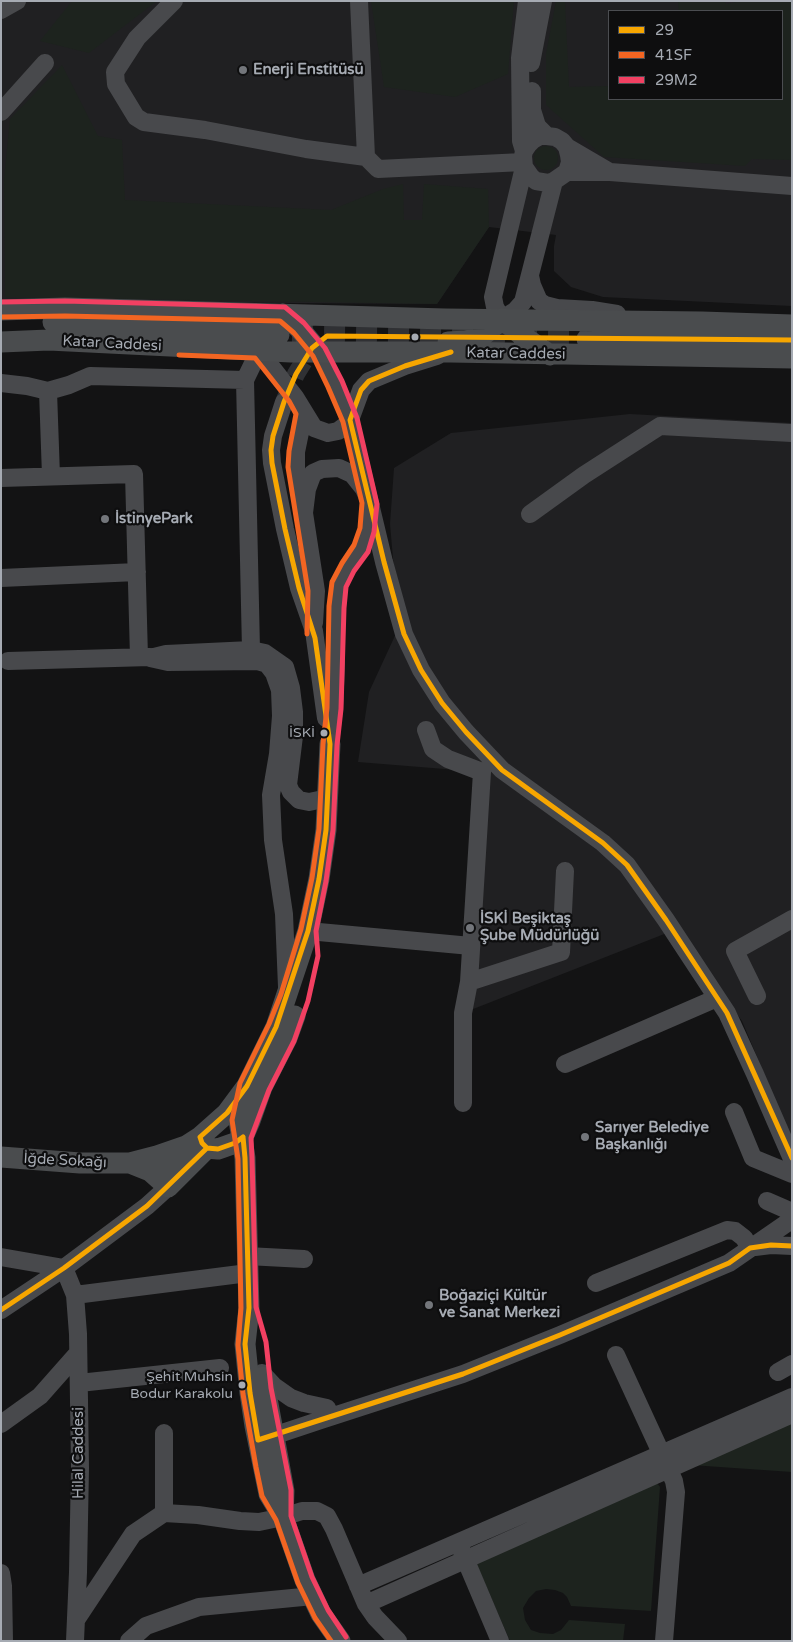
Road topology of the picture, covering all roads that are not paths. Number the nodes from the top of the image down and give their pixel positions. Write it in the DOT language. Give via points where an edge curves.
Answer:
graph roads {
  1 [pos="17,1"];
  2 [pos="174,1"];
  3 [pos="359,1"];
  4 [pos="527,1"];
  5 [pos="543,1"];
  6 [pos="1,10"];
  7 [pos="45,63"];
  8 [pos="1,112"];
  9 [pos="547,136"];
  10 [pos="567,147"];
  11 [pos="366,157"];
  12 [pos="524,160"];
  13 [pos="610,172"];
  14 [pos="561,177"];
  15 [pos="792,186"];
  16 [pos="530,276"];
  17 [pos="1,310"];
  18 [pos="502,318"];
  19 [pos="635,321"];
  20 [pos="1,322"];
  21 [pos="281,325"];
  22 [pos="792,325"];
  23 [pos="587,339"];
  24 [pos="792,340"];
  25 [pos="1,342"];
  26 [pos="259,351"];
  27 [pos="319,352"];
  28 [pos="450,352"];
  29 [pos="374,353"];
  30 [pos="550,355"];
  31 [pos="792,358"];
  32 [pos="245,380"];
  33 [pos="1,383"];
  34 [pos="48,391"];
  35 [pos="284,402"];
  36 [pos="304,414"];
  37 [pos="350,420"];
  38 [pos="792,433"];
  39 [pos="51,476"];
  40 [pos="1,478"];
  41 [pos="370,503"];
  42 [pos="304,512"];
  43 [pos="530,514"];
  44 [pos="137,572"];
  45 [pos="1,578"];
  46 [pos="314,631"];
  47 [pos="251,650"];
  48 [pos="145,657"];
  49 [pos="8,661"];
  50 [pos="426,730"];
  51 [pos="330,744"];
  52 [pos="328,798"];
  53 [pos="565,871"];
  54 [pos="792,919"];
  55 [pos="308,931"];
  56 [pos="471,946"];
  57 [pos="469,982"];
  58 [pos="288,996"];
  59 [pos="757,996"];
  60 [pos="717,998"];
  61 [pos="564,1064"];
  62 [pos="247,1086"];
  63 [pos="463,1103"];
  64 [pos="734,1112"];
  65 [pos="207,1137"];
  66 [pos="243,1137"];
  67 [pos="788,1140"];
  68 [pos="157,1156"];
  69 [pos="1,1157"];
  70 [pos="792,1160"];
  71 [pos="130,1163"];
  72 [pos="792,1174"];
  73 [pos="174,1181"];
  74 [pos="766,1201"];
  75 [pos="790,1217"];
  76 [pos="792,1245"];
  77 [pos="750,1248"];
  78 [pos="1,1257"];
  79 [pos="304,1258"];
  80 [pos="247,1265"];
  81 [pos="64,1268"];
  82 [pos="596,1283"];
  83 [pos="76,1295"];
  84 [pos="249,1308"];
  85 [pos="1,1310"];
  86 [pos="78,1352"];
  87 [pos="616,1355"];
  88 [pos="220,1368"];
  89 [pos="262,1373"];
  90 [pos="79,1383"];
  91 [pos="792,1397"];
  92 [pos="327,1408"];
  93 [pos="792,1414"];
  94 [pos="1,1424"];
  95 [pos="264,1431"];
  96 [pos="164,1433"];
  97 [pos="665,1462"];
  98 [pos="164,1513"];
  99 [pos="283,1517"];
  100 [pos="458,1542"];
  101 [pos="466,1559"];
  102 [pos="1,1573"];
  103 [pos="358,1586"];
  104 [pos="312,1596"];
  105 [pos="366,1604"];
  106 [pos="76,1620"];
  107 [pos="4,1641"];
  108 [pos="75,1641"];
  109 [pos="129,1641"];
  110 [pos="340,1641"];
  111 [pos="398,1641"];
  112 [pos="500,1641"];
  113 [pos="664,1641"];
  1 -- 6 [label="street"];
  2 -- 11 [label="street" via="137,38 115,72 116,84 136,117 144,122"];
  3 -- 11 [label="street"];
  4 -- 12 [label="street" via="520,58"];
  5 -- 9 [label="street" via="531,57 532,110 537,126"];
  7 -- 8 [label="street"];
  9 -- 10 [label="street" via="555,137"];
  9 -- 12 [label="street" via="540,136 528,145"];
  10 -- 13 [label="street"];
  10 -- 14 [label="street" via="569,154"];
  11 -- 12 [label="street" via="378,169"];
  12 -- 14 [label="street" via="536,181"];
  12 -- 18 [label="street" via="494,297"];
  13 -- 14 [label="street"];
  13 -- 15 [label="street"];
  14 -- 16 [label="street"];
  16 -- 18 [label="street" via="523,302"];
  16 -- 19 [label="street" via="539,301 545,305 615,313"];
  17 -- 21 [label="main road" via="65,308"];
  18 -- 19 [label="main road"];
  18 -- 21 [label="main road"];
  18 -- 29 [label="main road" via="479,338"];
  18 -- 30 [label="main road"];
  19 -- 22 [label="main road"];
  20 -- 21 [label="main road, Katar Caddesi" via="154,329"];
  21 -- 27 [label="main road" via="300,328"];
  23 -- 24 [label="main road"];
  25 -- 26 [label="main road, Katar Caddesi" via="49,340"];
  26 -- 27 [label="main road, Katar Caddesi"];
  26 -- 32 [label="street"];
  26 -- 36 [label="street" via="295,397"];
  27 -- 29 [label="main road, Katar Caddesi"];
  27 -- 37 [label="street"];
  28 -- 29 [label="main road, Katar Caddesi"];
  28 -- 30 [label="main road, Katar Caddesi"];
  28 -- 37 [label="street" via="368,381 356,400"];
  30 -- 31 [label="main road, Katar Caddesi"];
  32 -- 34 [label="street" via="90,376"];
  32 -- 47 [label="street"];
  33 -- 34 [label="street"];
  34 -- 39 [label="street"];
  35 -- 46 [label="street" via="273,436 272,463 299,588"];
  36 -- 37 [label="street" via="314,428 328,433 338,430"];
  36 -- 42 [label="street" via="296,452"];
  37 -- 41 [label="street"];
  38 -- 43 [label="street" via="660,426"];
  39 -- 40 [label="street"];
  39 -- 44 [label="street" via="134,474"];
  41 -- 42 [label="street" via="352,474 339,468 322,469 313,473"];
  41 -- 51 [label="street" via="361,548 339,585"];
  41 -- 60 [label="street" via="404,634 442,703 502,770 603,843 627,865"];
  42 -- 46 [label="street" via="316,591"];
  44 -- 45 [label="street"];
  44 -- 48 [label="street"];
  46 -- 51 [label="street"];
  47 -- 48 [label="street"];
  47 -- 52 [label="street" via="266,652 285,667 291,688 294,736 288,785 291,792 299,800 310,802"];
  48 -- 49 [label="street"];
  48 -- 58 [label="street" via="168,662 257,661 267,664 274,673 280,690 281,716 271,795 273,840 284,914"];
  50 -- 56 [label="street" via="433,749 448,759 482,772"];
  51 -- 52 [label="main road"];
  52 -- 55 [label="main road" via="319,879"];
  53 -- 57 [label="street" via="561,952"];
  54 -- 59 [label="street" via="735,951"];
  55 -- 56 [label="street"];
  55 -- 58 [label="main road"];
  55 -- 66 [label="main road" via="311,955 300,999 287,1038 262,1087"];
  56 -- 57 [label="street"];
  57 -- 63 [label="street" via="463,1013"];
  58 -- 62 [label="main road"];
  60 -- 61 [label="street"];
  60 -- 67 [label="street"];
  62 -- 65 [label="main road"];
  62 -- 66 [label="main road" via="239,1120"];
  64 -- 72 [label="street" via="753,1158"];
  65 -- 66 [label="main road" via="218,1149"];
  65 -- 68 [label="main road"];
  65 -- 73 [label="main road"];
  66 -- 80 [label="main road"];
  67 -- 70 [label="street"];
  68 -- 71 [label="main road"];
  68 -- 73 [label="main road" via="172,1164"];
  69 -- 71 [label="main road, İğde Sokağı"];
  71 -- 73 [label="main road"];
  73 -- 81 [label="street" via="147,1206"];
  74 -- 75 [label="street"];
  75 -- 76 [label="street" via="787,1236"];
  75 -- 77 [label="street"];
  76 -- 77 [label="street"];
  77 -- 82 [label="street" via="744,1238 727,1230"];
  77 -- 92 [label="street" via="721,1256 552,1330 455,1368"];
  77 -- 95 [label="street" via="729,1263 463,1374 330,1417"];
  78 -- 81 [label="street"];
  79 -- 80 [label="street"];
  80 -- 83 [label="street"];
  80 -- 84 [label="main road"];
  81 -- 83 [label="street, Hilal Caddesi"];
  81 -- 85 [label="street"];
  83 -- 86 [label="street, Hilal Caddesi"];
  84 -- 89 [label="main road" via="259,1343"];
  84 -- 95 [label="main road" via="246,1344 250,1393"];
  86 -- 90 [label="street, Hilal Caddesi"];
  86 -- 94 [label="street" via="40,1396"];
  87 -- 97 [label="street"];
  88 -- 90 [label="street"];
  89 -- 92 [label="street" via="291,1398"];
  89 -- 95 [label="main road"];
  90 -- 106 [label="street, Hilal Caddesi"];
  91 -- 97 [label="street"];
  92 -- 95 [label="street"];
  93 -- 97 [label="street"];
  95 -- 99 [label="main road" via="269,1494"];
  96 -- 98 [label="street"];
  97 -- 100 [label="street"];
  97 -- 101 [label="street"];
  97 -- 113 [label="street" via="676,1492"];
  98 -- 99 [label="street" via="260,1522"];
  98 -- 106 [label="street" via="134,1534"];
  99 -- 103 [label="street" via="302,1511 317,1511 326,1516"];
  99 -- 104 [label="main road"];
  100 -- 101 [label="street"];
  100 -- 103 [label="street"];
  101 -- 105 [label="street"];
  101 -- 112 [label="street"];
  102 -- 107 [label="street"];
  103 -- 105 [label="street"];
  104 -- 109 [label="street" via="199,1607 146,1626"];
  104 -- 110 [label="main road"];
  105 -- 111 [label="street"];
  106 -- 108 [label="street, Hilal Caddesi"];
}
